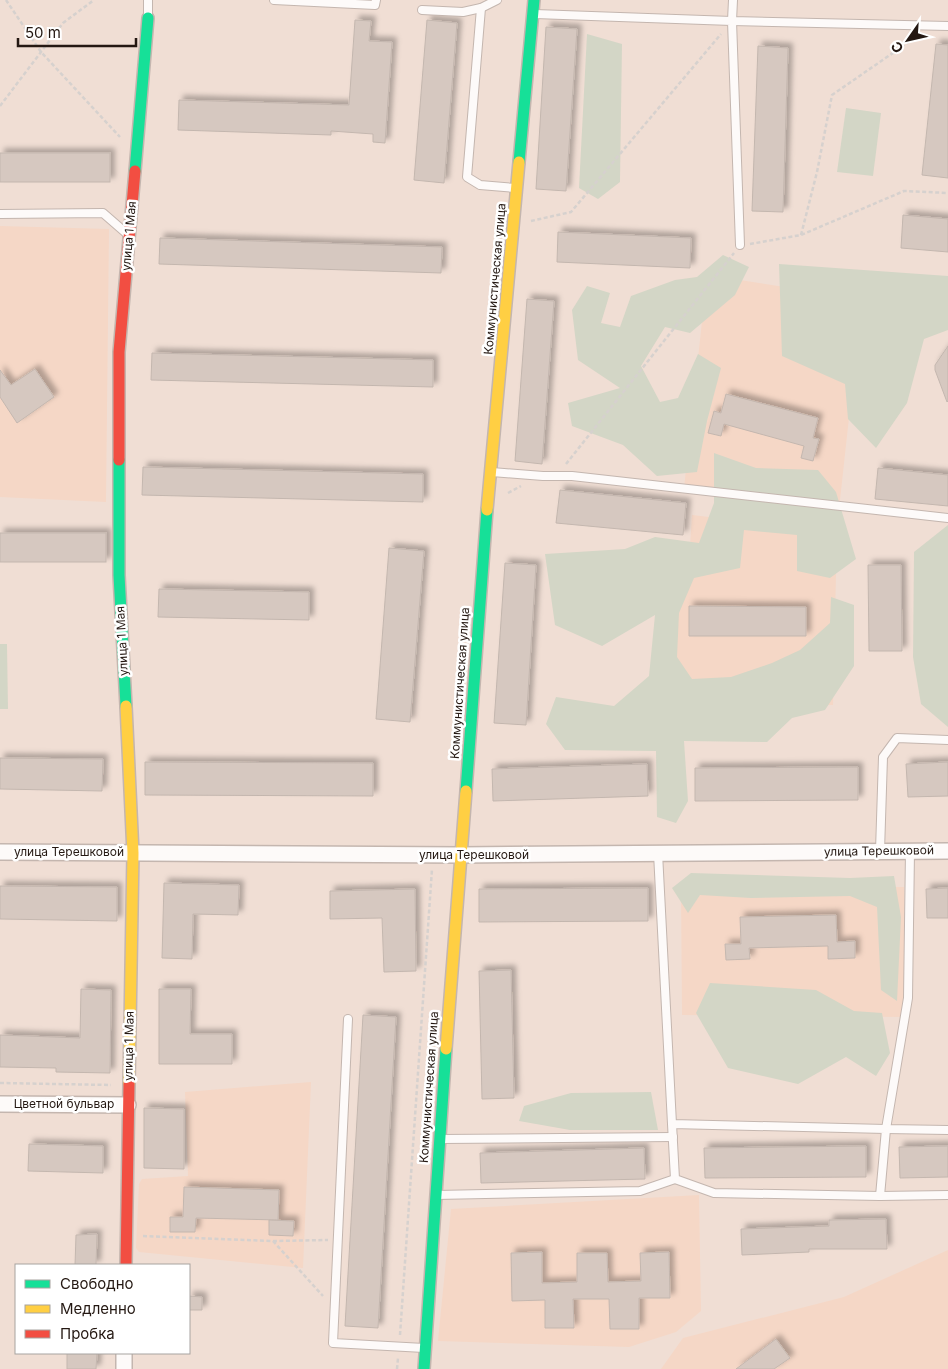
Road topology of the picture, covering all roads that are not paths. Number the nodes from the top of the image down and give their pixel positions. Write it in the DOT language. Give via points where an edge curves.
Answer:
graph roads {
  1 [pos="148,0"];
  2 [pos="274,0"];
  3 [pos="376,0"];
  4 [pos="497,0"];
  5 [pos="534,0"];
  6 [pos="733,0"];
  7 [pos="481,8"];
  8 [pos="422,10"];
  9 [pos="533,14"];
  10 [pos="148,18"];
  11 [pos="732,21"];
  12 [pos="948,26"];
  13 [pos="517,188"];
  14 [pos="0,214"];
  15 [pos="129,236"];
  16 [pos="740,245"];
  17 [pos="491,472"];
  18 [pos="948,518"];
  19 [pos="948,740"];
  20 [pos="880,851"];
  21 [pos="910,851"];
  22 [pos="948,851"];
  23 [pos="0,852"];
  24 [pos="133,853"];
  25 [pos="658,854"];
  26 [pos="461,855"];
  27 [pos="348,1019"];
  28 [pos="0,1104"];
  29 [pos="128,1105"];
  30 [pos="672,1124"];
  31 [pos="886,1129"];
  32 [pos="948,1130"];
  33 [pos="672,1137"];
  34 [pos="439,1140"];
  35 [pos="675,1180"];
  36 [pos="435,1195"];
  37 [pos="948,1195"];
  38 [pos="880,1196"];
  39 [pos="126,1264"];
  40 [pos="426,1348"];
  41 [pos="124,1354"];
  42 [pos="124,1369"];
  43 [pos="424,1369"];
  1 -- 10 [label="lane"];
  2 -- 3 [label="lane" via="375,5"];
  4 -- 7 [label="lane"];
  5 -- 9 [label="street, Коммунистическая улица"];
  6 -- 11 [label="lane"];
  7 -- 8 [label="lane" via="463,12"];
  7 -- 13 [label="lane" via="467,177 480,185"];
  9 -- 11 [label="lane"];
  9 -- 13 [label="street, Коммунистическая улица"];
  10 -- 15 [label="street, улица 1 Мая"];
  11 -- 12 [label="lane"];
  11 -- 16 [label="lane"];
  13 -- 17 [label="street, Коммунистическая улица"];
  14 -- 15 [label="lane" via="103,213"];
  15 -- 24 [label="street, улица 1 Мая" via="119,352 119,575"];
  17 -- 18 [label="lane" via="572,476"];
  17 -- 26 [label="street, Коммунистическая улица"];
  19 -- 20 [label="lane" via="897,738 883,756"];
  20 -- 21 [label="street, улица Терешковой"];
  20 -- 25 [label="street, улица Терешковой"];
  21 -- 22 [label="street, улица Терешковой"];
  21 -- 31 [label="lane" via="908,998"];
  23 -- 24 [label="street, улица Терешковой"];
  24 -- 26 [label="street, улица Терешковой"];
  24 -- 29 [label="street, улица 1 Мая"];
  25 -- 26 [label="street, улица Терешковой"];
  25 -- 30 [label="lane"];
  26 -- 34 [label="street, Коммунистическая улица"];
  27 -- 40 [label="lane" via="333,1343"];
  28 -- 29 [label="street, Цветной бульвар"];
  29 -- 39 [label="street, улица 1 Мая"];
  30 -- 31 [label="lane"];
  30 -- 33 [label="lane"];
  31 -- 32 [label="lane"];
  31 -- 38 [label="lane"];
  33 -- 34 [label="lane"];
  33 -- 35 [label="lane"];
  34 -- 36 [label="street, Коммунистическая улица"];
  35 -- 36 [label="lane" via="640,1191"];
  35 -- 38 [label="lane" via="714,1193"];
  36 -- 40 [label="street, Коммунистическая улица"];
  37 -- 38 [label="lane"];
  40 -- 43 [label="street, Коммунистическая улица"];
  41 -- 42 [label="street"];
}
